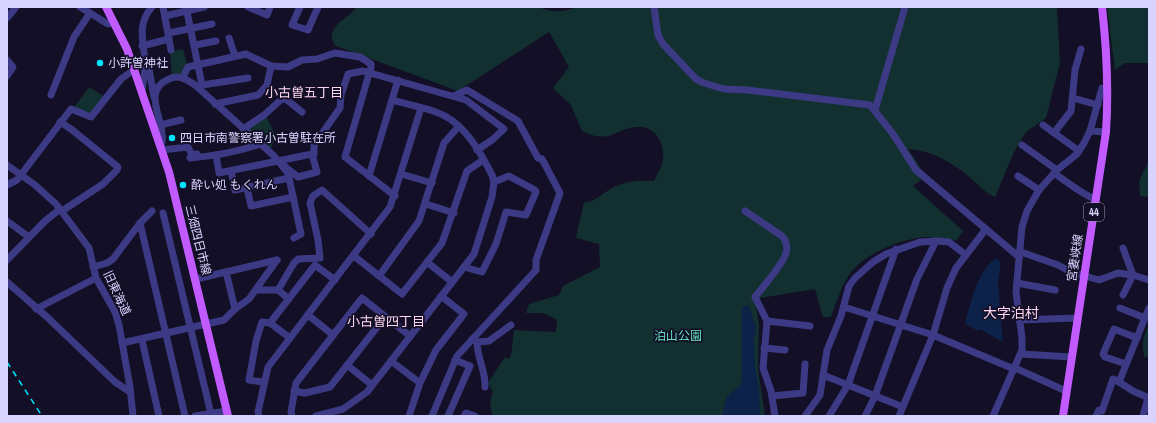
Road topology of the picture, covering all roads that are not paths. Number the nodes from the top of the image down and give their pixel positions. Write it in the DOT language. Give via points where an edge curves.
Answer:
graph roads {
  1 [pos="16,7"];
  2 [pos="80,7"];
  3 [pos="106,7"];
  4 [pos="152,7"];
  5 [pos="163,7"];
  6 [pos="204,7"];
  7 [pos="248,7"];
  8 [pos="270,7"];
  9 [pos="300,7"];
  10 [pos="318,7"];
  11 [pos="654,7"];
  12 [pos="905,7"];
  13 [pos="1102,7"];
  14 [pos="187,9"];
  15 [pos="90,13"];
  16 [pos="165,16"];
  17 [pos="7,18"];
  18 [pos="115,23"];
  19 [pos="212,24"];
  20 [pos="191,28"];
  21 [pos="169,36"];
  22 [pos="229,38"];
  23 [pos="216,41"];
  24 [pos="195,45"];
  25 [pos="142,46"];
  26 [pos="1081,48"];
  27 [pos="171,50"];
  28 [pos="235,56"];
  29 [pos="7,60"];
  30 [pos="145,61"];
  31 [pos="198,64"];
  32 [pos="271,66"];
  33 [pos="135,69"];
  34 [pos="369,72"];
  35 [pos="7,76"];
  36 [pos="183,78"];
  37 [pos="248,78"];
  38 [pos="398,80"];
  39 [pos="198,84"];
  40 [pos="1102,88"];
  41 [pos="142,91"];
  42 [pos="51,95"];
  43 [pos="454,96"];
  44 [pos="154,97"];
  45 [pos="1073,98"];
  46 [pos="392,100"];
  47 [pos="215,104"];
  48 [pos="1098,105"];
  49 [pos="421,108"];
  50 [pos="875,110"];
  51 [pos="302,112"];
  52 [pos="182,120"];
  53 [pos="60,122"];
  54 [pos="160,125"];
  55 [pos="1043,125"];
  56 [pos="459,126"];
  57 [pos="244,129"];
  58 [pos="1090,130"];
  59 [pos="1106,132"];
  60 [pos="1054,133"];
  61 [pos="532,139"];
  62 [pos="260,144"];
  63 [pos="1022,145"];
  64 [pos="162,149"];
  65 [pos="477,150"];
  66 [pos="1079,151"];
  67 [pos="205,153"];
  68 [pos="312,154"];
  69 [pos="216,155"];
  70 [pos="190,158"];
  71 [pos="542,159"];
  72 [pos="483,160"];
  73 [pos="278,161"];
  74 [pos="7,165"];
  75 [pos="231,171"];
  76 [pos="1056,172"];
  77 [pos="20,174"];
  78 [pos="401,174"];
  79 [pos="369,176"];
  80 [pos="1018,176"];
  81 [pos="289,178"];
  82 [pos="494,182"];
  83 [pos="432,183"];
  84 [pos="7,186"];
  85 [pos="247,188"];
  86 [pos="1039,190"];
  87 [pos="395,196"];
  88 [pos="293,197"];
  89 [pos="1096,199"];
  90 [pos="426,204"];
  91 [pos="61,210"];
  92 [pos="152,211"];
  93 [pos="745,211"];
  94 [pos="163,213"];
  95 [pos="454,213"];
  96 [pos="7,221"];
  97 [pos="140,223"];
  98 [pos="986,229"];
  99 [pos="371,234"];
  100 [pos="29,237"];
  101 [pos="294,238"];
  102 [pos="936,241"];
  103 [pos="1123,248"];
  104 [pos="896,249"];
  105 [pos="966,255"];
  106 [pos="1020,255"];
  107 [pos="354,256"];
  108 [pos="7,260"];
  109 [pos="428,262"];
  110 [pos="93,267"];
  111 [pos="464,267"];
  112 [pos="226,272"];
  113 [pos="1133,275"];
  114 [pos="379,276"];
  115 [pos="1084,276"];
  116 [pos="96,278"];
  117 [pos="196,279"];
  118 [pos="335,280"];
  119 [pos="1149,280"];
  120 [pos="7,282"];
  121 [pos="452,282"];
  122 [pos="1016,282"];
  123 [pos="257,290"];
  124 [pos="278,290"];
  125 [pos="1055,290"];
  126 [pos="1123,295"];
  127 [pos="441,296"];
  128 [pos="289,299"];
  129 [pos="844,307"];
  130 [pos="36,308"];
  131 [pos="1120,308"];
  132 [pos="1149,308"];
  133 [pos="235,309"];
  134 [pos="308,315"];
  135 [pos="874,316"];
  136 [pos="385,317"];
  137 [pos="1077,318"];
  138 [pos="1145,318"];
  139 [pos="1019,320"];
  140 [pos="767,321"];
  141 [pos="270,323"];
  142 [pos="206,325"];
  143 [pos="511,325"];
  144 [pos="902,325"];
  145 [pos="810,326"];
  146 [pos="191,328"];
  147 [pos="167,334"];
  148 [pos="333,335"];
  149 [pos="933,335"];
  150 [pos="410,336"];
  151 [pos="290,338"];
  152 [pos="1137,338"];
  153 [pos="142,340"];
  154 [pos="475,341"];
  155 [pos="122,343"];
  156 [pos="764,348"];
  157 [pos="785,350"];
  158 [pos="1021,354"];
  159 [pos="1072,357"];
  160 [pos="456,360"];
  161 [pos="391,361"];
  162 [pos="805,364"];
  163 [pos="1126,364"];
  164 [pos="348,365"];
  165 [pos="1014,369"];
  166 [pos="823,375"];
  167 [pos="263,382"];
  168 [pos="1119,382"];
  169 [pos="420,383"];
  170 [pos="372,385"];
  171 [pos="848,385"];
  172 [pos="485,387"];
  173 [pos="294,391"];
  174 [pos="1066,391"];
  175 [pos="130,392"];
  176 [pos="772,396"];
  177 [pos="876,396"];
  178 [pos="1149,398"];
  179 [pos="903,407"];
  180 [pos="211,414"];
  181 [pos="227,414"];
  182 [pos="132,416"];
  183 [pos="159,416"];
  184 [pos="185,416"];
  185 [pos="196,416"];
  186 [pos="259,416"];
  187 [pos="292,416"];
  188 [pos="317,416"];
  189 [pos="409,416"];
  190 [pos="432,416"];
  191 [pos="448,416"];
  192 [pos="464,416"];
  193 [pos="475,416"];
  194 [pos="775,416"];
  195 [pos="805,416"];
  196 [pos="829,416"];
  197 [pos="865,416"];
  198 [pos="899,416"];
  199 [pos="993,416"];
  200 [pos="1063,416"];
  201 [pos="1096,416"];
  202 [pos="1143,416"];
  1 -- 17 [label="street"];
  2 -- 15 [label="street"];
  3 -- 18 [label="main road, 三畑四日市線"];
  4 -- 25 [label="street" via="143,23"];
  5 -- 16 [label="street"];
  6 -- 14 [label="street"];
  7 -- 8 [label="street" via="267,15"];
  9 -- 10 [label="street" via="292,25 308,30"];
  11 -- 50 [label="street" via="658,35 663,44 696,79 704,83 724,89 866,104"];
  12 -- 50 [label="street"];
  13 -- 59 [label="main road, 宮妻峡線 / 44" via="1109,86"];
  14 -- 16 [label="street"];
  14 -- 20 [label="street"];
  15 -- 18 [label="street" via="108,24"];
  15 -- 42 [label="street" via="71,44"];
  16 -- 21 [label="street"];
  18 -- 33 [label="main road, 三畑四日市線"];
  19 -- 20 [label="street"];
  20 -- 21 [label="street"];
  20 -- 24 [label="street"];
  21 -- 25 [label="street"];
  21 -- 27 [label="street"];
  22 -- 28 [label="street"];
  23 -- 24 [label="street"];
  24 -- 31 [label="street"];
  25 -- 30 [label="street"];
  26 -- 45 [label="street" via="1075,70"];
  28 -- 31 [label="street"];
  28 -- 32 [label="street" via="246,54"];
  29 -- 35 [label="street" via="13,67"];
  30 -- 41 [label="street"];
  30 -- 44 [label="street"];
  31 -- 36 [label="street" via="188,67"];
  31 -- 39 [label="street"];
  32 -- 34 [label="street" via="288,67 302,60 345,54 366,59 371,64"];
  32 -- 47 [label="street" via="267,85 258,94"];
  33 -- 41 [label="main road, 三畑四日市線"];
  33 -- 53 [label="street" via="121,79 91,117 71,109"];
  34 -- 38 [label="street"];
  34 -- 68 [label="street" via="348,74 341,95 340,108 314,145"];
  34 -- 79 [label="street" via="345,157"];
  36 -- 39 [label="street"];
  36 -- 44 [label="street" via="164,81"];
  37 -- 39 [label="street"];
  38 -- 43 [label="street"];
  38 -- 46 [label="street"];
  39 -- 47 [label="street"];
  40 -- 48 [label="street"];
  41 -- 64 [label="main road, 三畑四日市線"];
  43 -- 65 [label="street" via="466,100 504,129"];
  43 -- 71 [label="street" via="467,90 518,121 538,158"];
  44 -- 54 [label="street"];
  45 -- 48 [label="street"];
  45 -- 60 [label="street" via="1071,110"];
  46 -- 49 [label="street"];
  46 -- 79 [label="street"];
  47 -- 57 [label="street"];
  48 -- 58 [label="street"];
  49 -- 56 [label="street" via="447,117"];
  49 -- 78 [label="street"];
  50 -- 98 [label="street" via="916,170"];
  51 -- 57 [label="street" via="283,98 264,116"];
  52 -- 54 [label="street"];
  53 -- 77 [label="street"];
  53 -- 91 [label="street" via="118,167 103,184"];
  54 -- 64 [label="street"];
  55 -- 60 [label="street"];
  56 -- 65 [label="street"];
  56 -- 83 [label="street" via="444,144"];
  57 -- 62 [label="street"];
  58 -- 59 [label="street"];
  58 -- 66 [label="street"];
  59 -- 89 [label="main road, 宮妻峡線 / 44"];
  60 -- 66 [label="street"];
  61 -- 71 [label="street"];
  62 -- 69 [label="street"];
  62 -- 73 [label="street"];
  63 -- 76 [label="street"];
  64 -- 67 [label="street" via="188,148 192,155"];
  64 -- 117 [label="main road, 三畑四日市線"];
  65 -- 72 [label="street"];
  66 -- 76 [label="street"];
  68 -- 73 [label="street"];
  68 -- 73 [label="street" via="317,172 298,177"];
  69 -- 70 [label="street"];
  69 -- 75 [label="street" via="219,173"];
  71 -- 154 [label="street" via="560,193 536,260 536,270"];
  72 -- 82 [label="street"];
  72 -- 95 [label="street" via="467,171"];
  73 -- 75 [label="street"];
  73 -- 81 [label="street"];
  74 -- 77 [label="street, 旧東海道"];
  75 -- 85 [label="street" via="235,190"];
  76 -- 86 [label="street"];
  76 -- 89 [label="street" via="1090,198"];
  77 -- 84 [label="street" via="17,180"];
  77 -- 91 [label="street, 旧東海道" via="47,195"];
  78 -- 83 [label="street"];
  78 -- 87 [label="street"];
  79 -- 87 [label="street"];
  80 -- 86 [label="street"];
  81 -- 85 [label="street"];
  81 -- 88 [label="street"];
  82 -- 111 [label="street" via="492,197 474,254"];
  82 -- 111 [label="street" via="509,176 536,192 526,215 506,212 496,244 482,272"];
  83 -- 90 [label="street"];
  85 -- 88 [label="street" via="251,206"];
  86 -- 106 [label="street" via="1029,206 1024,221"];
  87 -- 99 [label="street"];
  88 -- 101 [label="street" via="301,234"];
  89 -- 115 [label="main road, 宮妻峡線 / 44"];
  90 -- 95 [label="street"];
  90 -- 114 [label="street" via="413,232"];
  91 -- 100 [label="street"];
  91 -- 110 [label="street, 旧東海道" via="89,248"];
  92 -- 97 [label="street"];
  93 -- 140 [label="street" via="782,236 786,244 784,257 755,297"];
  94 -- 146 [label="street"];
  95 -- 109 [label="street" via="442,243"];
  96 -- 100 [label="street"];
  97 -- 110 [label="street" via="113,259"];
  97 -- 147 [label="street"];
  98 -- 105 [label="street"];
  98 -- 106 [label="street"];
  99 -- 107 [label="street"];
  99 -- 124 [label="street" via="322,190 313,196 310,203 320,258 298,259"];
  100 -- 108 [label="street"];
  102 -- 104 [label="street" via="920,242"];
  102 -- 105 [label="street" via="949,242"];
  102 -- 144 [label="street" via="920,272"];
  103 -- 113 [label="street"];
  104 -- 129 [label="street" via="878,258 853,280 847,291"];
  104 -- 135 [label="street"];
  105 -- 149 [label="street" via="956,268 947,288"];
  106 -- 115 [label="street"];
  106 -- 122 [label="street"];
  107 -- 114 [label="street"];
  107 -- 118 [label="street"];
  109 -- 114 [label="street" via="402,294"];
  109 -- 121 [label="street"];
  110 -- 116 [label="street, 旧東海道"];
  111 -- 121 [label="street"];
  112 -- 117 [label="street"];
  112 -- 123 [label="street" via="276,260"];
  112 -- 133 [label="street"];
  113 -- 115 [label="street" via="1118,273 1099,280"];
  113 -- 119 [label="street"];
  113 -- 126 [label="street"];
  115 -- 137 [label="main road, 宮妻峡線 / 44"];
  116 -- 130 [label="street"];
  116 -- 155 [label="street, 旧東海道" via="114,312"];
  117 -- 142 [label="main road, 三畑四日市線"];
  118 -- 128 [label="street" via="315,265"];
  118 -- 134 [label="street"];
  120 -- 130 [label="street"];
  121 -- 127 [label="street"];
  122 -- 125 [label="street"];
  122 -- 139 [label="street"];
  123 -- 124 [label="street"];
  123 -- 133 [label="street"];
  124 -- 128 [label="street"];
  127 -- 150 [label="street"];
  127 -- 169 [label="street" via="464,314 436,350"];
  128 -- 141 [label="street"];
  129 -- 135 [label="street"];
  129 -- 166 [label="street" via="827,350"];
  130 -- 175 [label="street" via="115,382"];
  131 -- 138 [label="street"];
  132 -- 138 [label="street"];
  133 -- 142 [label="street" via="224,320"];
  134 -- 148 [label="street"];
  134 -- 151 [label="street"];
  135 -- 144 [label="street"];
  135 -- 171 [label="street"];
  136 -- 148 [label="street" via="362,298"];
  136 -- 150 [label="street"];
  136 -- 164 [label="street"];
  137 -- 139 [label="street"];
  137 -- 159 [label="main road, 宮妻峡線 / 44"];
  138 -- 152 [label="street"];
  139 -- 158 [label="street" via="1023,345"];
  140 -- 145 [label="street"];
  140 -- 156 [label="street"];
  141 -- 151 [label="street"];
  141 -- 167 [label="street" via="262,322 249,380"];
  142 -- 146 [label="street"];
  142 -- 181 [label="main road, 三畑四日市線"];
  143 -- 154 [label="street" via="489,341"];
  144 -- 149 [label="street"];
  144 -- 177 [label="street"];
  146 -- 147 [label="street"];
  146 -- 180 [label="street"];
  147 -- 153 [label="street"];
  147 -- 184 [label="street"];
  148 -- 173 [label="street" via="296,383"];
  149 -- 165 [label="street"];
  149 -- 179 [label="street"];
  150 -- 161 [label="street"];
  151 -- 167 [label="street" via="268,367"];
  152 -- 163 [label="street"];
  152 -- 163 [label="street" via="1114,330 1103,354"];
  153 -- 155 [label="street"];
  153 -- 183 [label="street"];
  154 -- 160 [label="street"];
  154 -- 172 [label="street" via="486,379"];
  155 -- 175 [label="street, 旧東海道"];
  156 -- 157 [label="street"];
  156 -- 176 [label="street" via="764,373"];
  158 -- 159 [label="street"];
  158 -- 165 [label="street"];
  159 -- 174 [label="main road, 宮妻峡線 / 44"];
  160 -- 190 [label="street"];
  160 -- 191 [label="street" via="470,366"];
  161 -- 169 [label="street"];
  161 -- 170 [label="street"];
  162 -- 176 [label="street" via="803,393"];
  163 -- 168 [label="street"];
  164 -- 170 [label="street"];
  164 -- 173 [label="street" via="330,387 305,393"];
  165 -- 174 [label="street"];
  165 -- 199 [label="street"];
  166 -- 171 [label="street"];
  166 -- 195 [label="street" via="818,400"];
  167 -- 186 [label="street"];
  168 -- 178 [label="street"];
  168 -- 201 [label="street" via="1113,379 1102,411 1099,410"];
  169 -- 189 [label="street"];
  170 -- 188 [label="street" via="343,409"];
  171 -- 177 [label="street"];
  171 -- 196 [label="street"];
  173 -- 187 [label="street" via="290,412"];
  174 -- 200 [label="main road, 宮妻峡線 / 44"];
  175 -- 182 [label="street, 旧東海道"];
  176 -- 194 [label="street"];
  177 -- 179 [label="street"];
  177 -- 197 [label="street"];
  178 -- 202 [label="street"];
  179 -- 198 [label="street"];
  180 -- 181 [label="street"];
  180 -- 185 [label="street"];
  192 -- 193 [label="street" via="466,413"];
}
